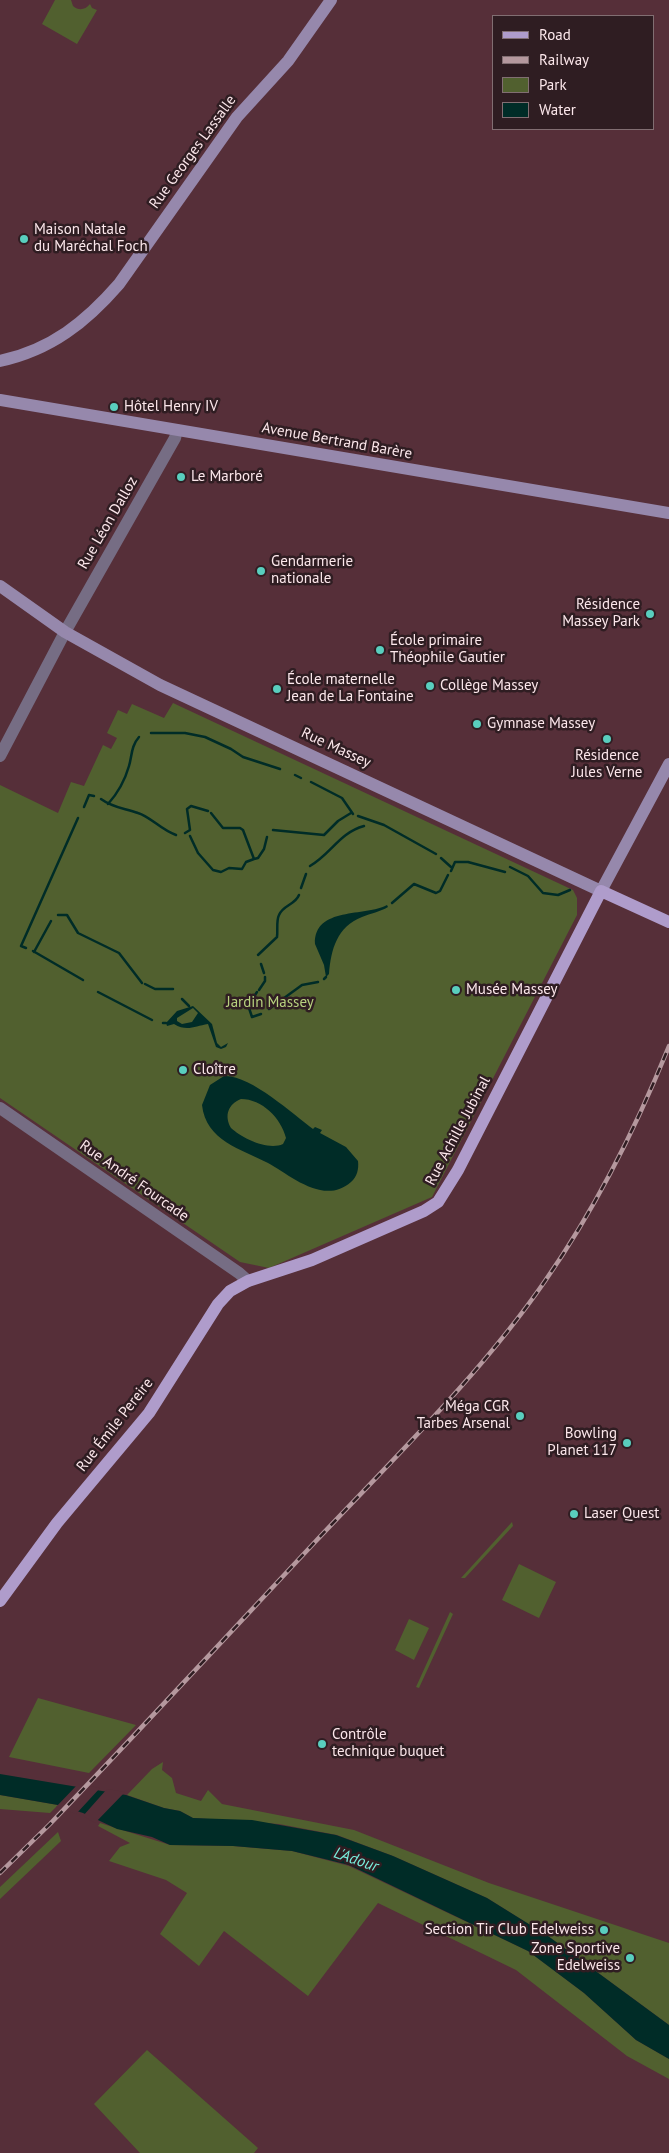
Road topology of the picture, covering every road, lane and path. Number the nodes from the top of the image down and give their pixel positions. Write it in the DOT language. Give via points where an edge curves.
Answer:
graph roads {
  1 [pos="331,0"];
  2 [pos="0,361"];
  3 [pos="0,400"];
  4 [pos="177,430"];
  5 [pos="669,513"];
  6 [pos="0,586"];
  7 [pos="65,632"];
  8 [pos="0,756"];
  9 [pos="669,764"];
  10 [pos="602,891"];
  11 [pos="669,922"];
  12 [pos="0,1108"];
  13 [pos="248,1281"];
  14 [pos="4,1597"];
  1 -- 2 [label="main road, Rue Georges Lassalle" via="288,62 237,117 98,309 56,340"];
  3 -- 4 [label="main road, Avenue Bertrand Barère"];
  4 -- 5 [label="main road, Avenue Bertrand Barère"];
  4 -- 7 [label="street, Rue Léon Dalloz"];
  6 -- 7 [label="main road, Rue Massey"];
  7 -- 8 [label="street, Rue Léon Dalloz"];
  7 -- 10 [label="main road, Rue Massey" via="160,685"];
  9 -- 10 [label="main road"];
  10 -- 11 [label="main road, Rue Massey"];
  10 -- 13 [label="main road, Rue Achille Jubinal" via="458,1170 438,1202 414,1216 312,1260"];
  12 -- 13 [label="street, Rue André Fourcade"];
  13 -- 14 [label="main road, Rue Émile Pereire" via="230,1291 218,1304 149,1413 57,1523"];
}
